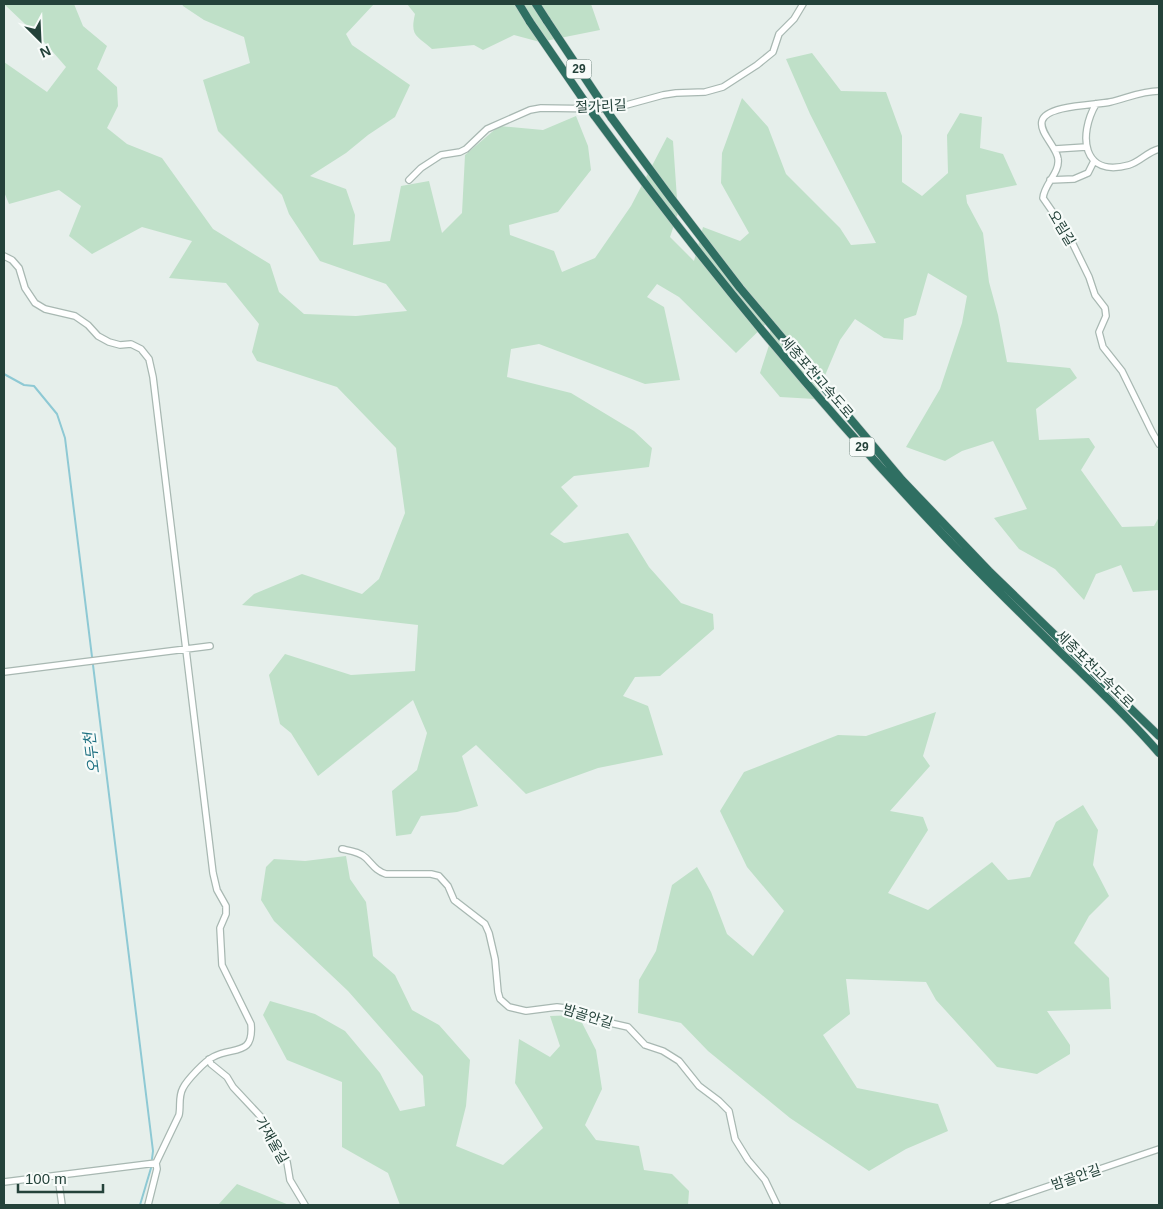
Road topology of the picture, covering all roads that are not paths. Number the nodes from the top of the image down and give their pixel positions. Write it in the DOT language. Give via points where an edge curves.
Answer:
graph roads {
  1 [pos="519,4"];
  2 [pos="536,4"];
  3 [pos="802,4"];
  4 [pos="1159,92"];
  5 [pos="1096,104"];
  6 [pos="1086,147"];
  7 [pos="1055,149"];
  8 [pos="1159,149"];
  9 [pos="1094,161"];
  10 [pos="409,180"];
  11 [pos="1050,180"];
  12 [pos="4,256"];
  13 [pos="1159,444"];
  14 [pos="210,646"];
  15 [pos="186,648"];
  16 [pos="4,672"];
  17 [pos="1159,736"];
  18 [pos="1159,752"];
  19 [pos="342,849"];
  20 [pos="208,1059"];
  21 [pos="1159,1149"];
  22 [pos="156,1163"];
  23 [pos="58,1176"];
  24 [pos="4,1182"];
  25 [pos="62,1205"];
  26 [pos="148,1205"];
  27 [pos="305,1205"];
  28 [pos="777,1205"];
  29 [pos="993,1205"];
  1 -- 18 [label="highway, 세종포천고속도로 / 29, bridge" via="649,190 836,418 933,525"];
  2 -- 17 [label="highway, 세종포천고속도로 / 29, bridge" via="670,198 740,288 902,480 989,571"];
  3 -- 10 [label="street, 절가리길" via="794,19 779,34 774,52 722,87 704,92 663,95 604,109 530,110 487,129 460,152 441,155"];
  4 -- 5 [label="street" via="1144,92"];
  5 -- 6 [label="street" via="1086,130"];
  5 -- 7 [label="street" via="1065,108 1042,119 1042,128"];
  6 -- 7 [label="street"];
  6 -- 9 [label="street"];
  7 -- 11 [label="street, 오림길" via="1058,164"];
  8 -- 9 [label="street" via="1131,165 1118,168 1106,168"];
  9 -- 11 [label="street" via="1088,173 1074,179"];
  11 -- 13 [label="street, 오림길" via="1043,198 1068,234 1094,295 1106,312 1099,332 1100,340 1122,371"];
  12 -- 15 [label="street" via="19,268 25,288 35,303 45,309 75,316 98,336 120,345 131,344 141,349 149,360 154,377"];
  14 -- 15 [label="street"];
  15 -- 16 [label="street"];
  15 -- 20 [label="street" via="213,873 217,890 226,906 220,928 222,965 251,1024 252,1034 248,1044 240,1050"];
  19 -- 28 [label="street, 밤골안길" via="358,853 375,869 386,874 439,876 454,900 485,924 495,959 498,992 508,1007 526,1011 556,1007 574,1009 597,1020 628,1027 645,1044 663,1050 679,1061 699,1086 729,1111 735,1139 765,1180"];
  20 -- 22 [label="street" via="183,1088 179,1115"];
  20 -- 27 [label="street, 가재울길" via="262,1118 287,1162 290,1180"];
  21 -- 29 [label="street, 밤골안길"];
  22 -- 23 [label="street"];
  22 -- 26 [label="street"];
  23 -- 24 [label="street"];
  23 -- 25 [label="street"];
}
